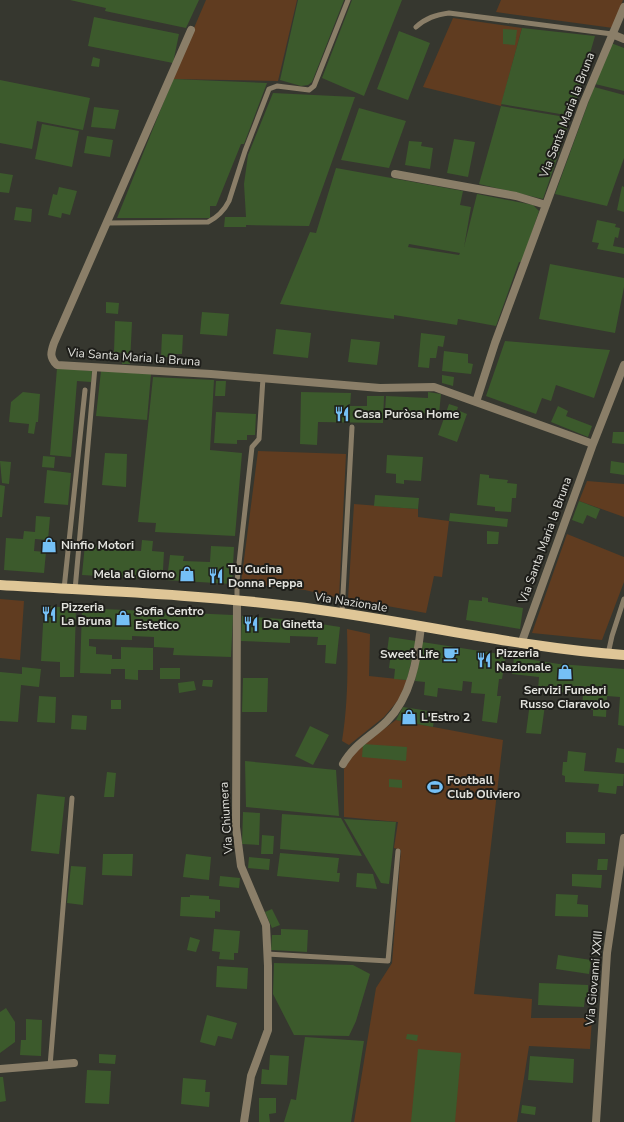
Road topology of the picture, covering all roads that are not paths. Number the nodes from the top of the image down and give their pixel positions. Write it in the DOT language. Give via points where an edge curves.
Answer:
graph roads {
  1 [pos="348,0"];
  2 [pos="624,7"];
  3 [pos="416,27"];
  4 [pos="190,30"];
  5 [pos="612,34"];
  6 [pos="624,39"];
  7 [pos="395,174"];
  8 [pos="546,205"];
  9 [pos="107,223"];
  10 [pos="624,365"];
  11 [pos="95,367"];
  12 [pos="263,378"];
  13 [pos="85,390"];
  14 [pos="476,402"];
  15 [pos="352,427"];
  16 [pos="593,444"];
  17 [pos="0,585"];
  18 [pos="70,589"];
  19 [pos="624,599"];
  20 [pos="237,600"];
  21 [pos="342,613"];
  22 [pos="421,627"];
  23 [pos="520,644"];
  24 [pos="608,654"];
  25 [pos="624,655"];
  26 [pos="343,764"];
  27 [pos="72,798"];
  28 [pos="624,838"];
  29 [pos="398,851"];
  30 [pos="267,954"];
  31 [pos="74,1063"];
  32 [pos="50,1066"];
  33 [pos="0,1069"];
  34 [pos="244,1122"];
  35 [pos="596,1122"];
  1 -- 9 [label="lane" via="314,86 309,90 277,86 269,89 229,201 217,218 208,222"];
  2 -- 5 [label="street, Via Santa Maria la Bruna"];
  3 -- 5 [label="lane" via="435,15 449,13"];
  4 -- 9 [label="street, Via Santa Maria la Bruna"];
  5 -- 6 [label="street"];
  5 -- 8 [label="street, Via Santa Maria la Bruna"];
  7 -- 8 [label="street" via="516,196"];
  8 -- 14 [label="street, Via Santa Maria la Bruna"];
  9 -- 11 [label="street, Via Santa Maria la Bruna" via="51,354 56,364"];
  10 -- 16 [label="street, Via Santa Maria la Bruna"];
  11 -- 12 [label="street, Via Santa Maria la Bruna"];
  11 -- 18 [label="lane"];
  12 -- 14 [label="street, Via Santa Maria la Bruna" via="380,388 434,387"];
  12 -- 20 [label="lane" via="259,439 252,447"];
  13 -- 18 [label="lane"];
  14 -- 16 [label="street, Via Santa Maria la Bruna"];
  15 -- 21 [label="lane"];
  16 -- 23 [label="street, Via Santa Maria la Bruna"];
  17 -- 18 [label="main road, Via Nazionale"];
  18 -- 20 [label="main road, Via Nazionale"];
  19 -- 24 [label="lane"];
  20 -- 21 [label="main road, Via Nazionale"];
  20 -- 30 [label="street, Via Chiumera" via="236,826 241,866 266,925"];
  21 -- 22 [label="main road, Via Nazionale"];
  22 -- 23 [label="main road, Via Nazionale"];
  22 -- 26 [label="street" via="413,675 403,698 387,721 359,743"];
  23 -- 24 [label="main road, Via Nazionale"];
  24 -- 25 [label="main road, Via Nazionale"];
  27 -- 32 [label="lane"];
  28 -- 35 [label="street, Via Giovanni XXIII" via="607,953"];
  29 -- 30 [label="lane" via="388,961"];
  30 -- 34 [label="street, Via Chiumera" via="268,1030 251,1076"];
  31 -- 32 [label="street"];
  32 -- 33 [label="street"];
}
